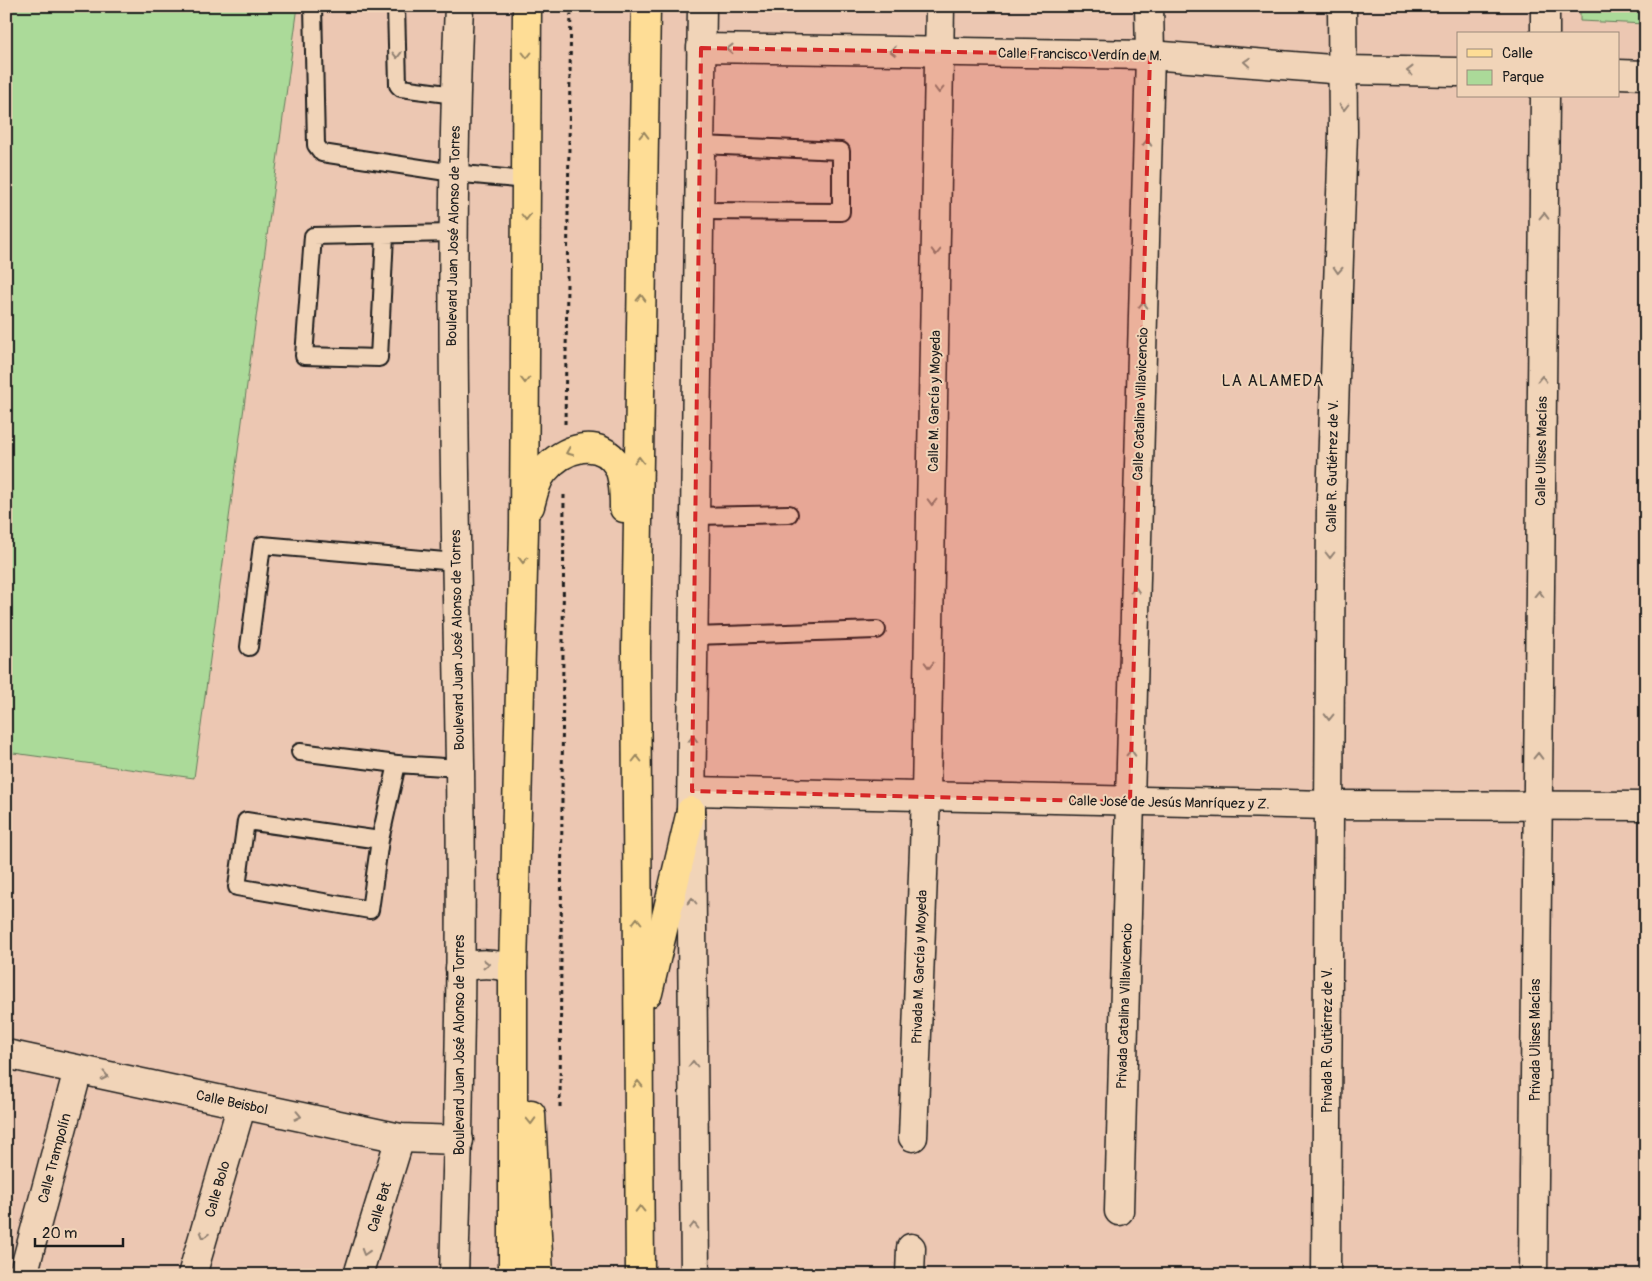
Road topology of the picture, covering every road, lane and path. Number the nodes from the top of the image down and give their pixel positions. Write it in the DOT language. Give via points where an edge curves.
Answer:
graph roads {
  1 [pos="313,6"];
  2 [pos="396,6"];
  3 [pos="459,6"];
  4 [pos="527,6"];
  5 [pos="571,6"];
  6 [pos="646,6"];
  7 [pos="702,6"];
  8 [pos="940,6"];
  9 [pos="1149,6"];
  10 [pos="1342,6"];
  11 [pos="1545,6"];
  12 [pos="1545,32"];
  13 [pos="701,48"];
  14 [pos="940,52"];
  15 [pos="1150,55"];
  16 [pos="1344,70"];
  17 [pos="1457,72"];
  18 [pos="1620,74"];
  19 [pos="1646,75"];
  20 [pos="455,96"];
  21 [pos="1545,98"];
  22 [pos="701,145"];
  23 [pos="453,173"];
  24 [pos="526,180"];
  25 [pos="699,211"];
  26 [pos="452,233"];
  27 [pos="385,235"];
  28 [pos="565,452"];
  29 [pos="789,514"];
  30 [pos="695,516"];
  31 [pos="524,529"];
  32 [pos="456,562"];
  33 [pos="877,630"];
  34 [pos="694,636"];
  35 [pos="249,647"];
  36 [pos="636,649"];
  37 [pos="300,752"];
  38 [pos="397,764"];
  39 [pos="460,768"];
  40 [pos="926,796"];
  41 [pos="691,801"];
  42 [pos="1130,802"];
  43 [pos="1328,805"];
  44 [pos="1537,805"];
  45 [pos="1646,806"];
  46 [pos="380,840"];
  47 [pos="460,968"];
  48 [pos="513,969"];
  49 [pos="637,1038"];
  50 [pos="6,1054"];
  51 [pos="78,1070"];
  52 [pos="242,1104"];
  53 [pos="560,1116"];
  54 [pos="913,1137"];
  55 [pos="400,1138"];
  56 [pos="459,1140"];
  57 [pos="1119,1211"];
  58 [pos="911,1248"];
  59 [pos="23,1275"];
  60 [pos="192,1275"];
  61 [pos="358,1275"];
  62 [pos="454,1275"];
  63 [pos="513,1275"];
  64 [pos="539,1275"];
  65 [pos="640,1275"];
  66 [pos="695,1275"];
  67 [pos="910,1275"];
  68 [pos="1326,1275"];
  69 [pos="1533,1275"];
  1 -- 23 [label="lane" via="316,144 322,153"];
  2 -- 20 [label="lane, one-way" via="398,84 401,88"];
  3 -- 20 [label="street, Boulevard Juan José Alonso de Torres"];
  4 -- 24 [label="main road, one-way"];
  5 -- 28 [label="path"];
  36 -- 6 [label="main road, one-way"];
  7 -- 13 [label="street"];
  8 -- 14 [label="street, Calle M. García y Moyeda"];
  9 -- 15 [label="street, Calle Catalina Villavicencio"];
  10 -- 16 [label="street, Calle R. Gutiérrez de V."];
  11 -- 12 [label="street"];
  14 -- 13 [label="street, Calle Francisco Verdín de M., one-way"];
  13 -- 22 [label="street"];
  14 -- 15 [label="street, Calle Francisco Verdín de M."];
  14 -- 40 [label="street, Calle M. García y Moyeda, one-way"];
  16 -- 15 [label="street, Calle Francisco Verdín de M., one-way"];
  42 -- 15 [label="street, Calle Catalina Villavicencio, one-way"];
  17 -- 16 [label="street, Calle Francisco Verdín de M., one-way"];
  16 -- 43 [label="street, Calle R. Gutiérrez de V., one-way" via="1331,503"];
  18 -- 19 [label="street"];
  20 -- 23 [label="street, Boulevard Juan José Alonso de Torres"];
  44 -- 21 [label="street, Calle Ulises Macías, one-way"];
  22 -- 25 [label="street"];
  22 -- 25 [label="lane" via="841,151 841,212"];
  23 -- 24 [label="lane"];
  23 -- 26 [label="street, Boulevard Juan José Alonso de Torres"];
  24 -- 31 [label="main road, one-way"];
  25 -- 30 [label="street"];
  26 -- 27 [label="lane"];
  26 -- 32 [label="street, Boulevard Juan José Alonso de Torres"];
  27 -- 27 [label="lane" via="313,236 304,356 379,358"];
  28 -- 31 [label="main road" via="543,471"];
  36 -- 28 [label="main road, one-way" via="627,587 624,495 619,468 611,456 600,450 583,447"];
  28 -- 53 [label="path"];
  29 -- 30 [label="lane"];
  30 -- 34 [label="street"];
  31 -- 48 [label="main road, one-way"];
  32 -- 35 [label="lane" via="262,545"];
  32 -- 39 [label="street, Boulevard Juan José Alonso de Torres"];
  33 -- 34 [label="lane"];
  41 -- 34 [label="street, one-way"];
  49 -- 36 [label="main road, one-way"];
  37 -- 38 [label="lane"];
  38 -- 39 [label="lane"];
  38 -- 46 [label="lane"];
  39 -- 47 [label="street, Boulevard Juan José Alonso de Torres"];
  40 -- 41 [label="street, Calle José de Jesús Manríquez y Z."];
  40 -- 42 [label="street, Calle José de Jesús Manríquez y Z."];
  40 -- 54 [label="street, Privada M. García y Moyeda"];
  41 -- 49 [label="main road"];
  66 -- 41 [label="street, one-way"];
  42 -- 43 [label="street, Calle José de Jesús Manríquez y Z."];
  42 -- 57 [label="street, Privada Catalina Villavicencio"];
  43 -- 44 [label="street, Calle José de Jesús Manríquez y Z."];
  43 -- 68 [label="street, Privada R. Gutiérrez de V."];
  44 -- 45 [label="street, Calle José de Jesús Manríquez y Z."];
  44 -- 69 [label="street, Privada Ulises Macías"];
  46 -- 46 [label="lane" via="370,910 237,887 246,821"];
  47 -- 48 [label="street, one-way" via="495,964"];
  47 -- 56 [label="street, Boulevard Juan José Alonso de Torres"];
  48 -- 63 [label="main road"];
  48 -- 64 [label="main road, one-way" via="526,1025"];
  65 -- 49 [label="main road, one-way"];
  50 -- 51 [label="street, Calle Beisbol"];
  51 -- 52 [label="street, Calle Beisbol, one-way"];
  51 -- 59 [label="street, Calle Trampolín"];
  52 -- 55 [label="street, Calle Beisbol, one-way"];
  52 -- 60 [label="street, Calle Bolo, one-way"];
  55 -- 56 [label="street, Calle Beisbol"];
  55 -- 61 [label="street, Calle Bat, one-way"];
  56 -- 62 [label="street, Boulevard Juan José Alonso de Torres"];
  58 -- 67 [label="street"];
}
